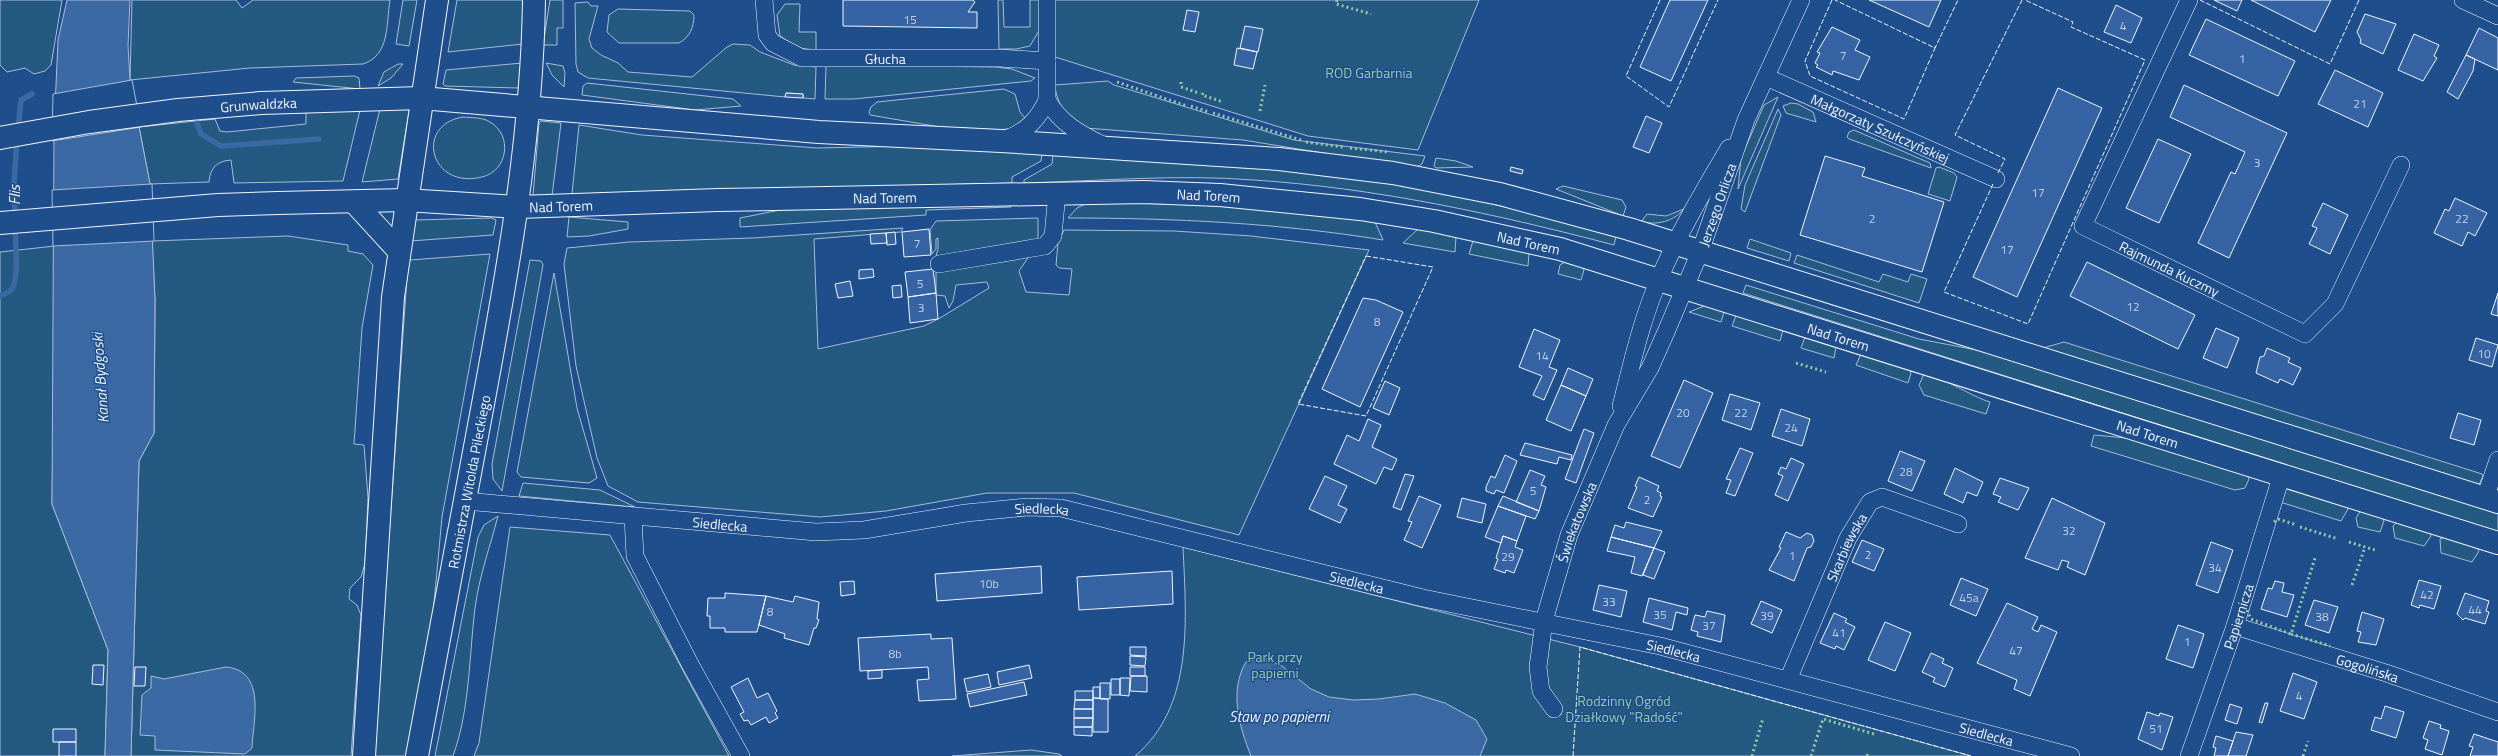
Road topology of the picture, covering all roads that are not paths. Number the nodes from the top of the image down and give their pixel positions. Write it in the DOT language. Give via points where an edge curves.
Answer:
graph roads {
  1 [pos="437,0"];
  2 [pos="534,0"];
  3 [pos="764,0"];
  4 [pos="1047,0"];
  5 [pos="1801,0"];
  6 [pos="2189,0"];
  7 [pos="2463,0"];
  8 [pos="2498,16"];
  9 [pos="1047,61"];
  10 [pos="1766,77"];
  11 [pos="421,98"];
  12 [pos="1047,100"];
  13 [pos="529,106"];
  14 [pos="1746,120"];
  15 [pos="0,138"];
  16 [pos="1002,141"];
  17 [pos="1107,147"];
  18 [pos="2401,165"];
  19 [pos="1996,179"];
  20 [pos="1057,192"];
  21 [pos="405,200"];
  22 [pos="354,202"];
  23 [pos="518,207"];
  24 [pos="0,223"];
  25 [pos="1674,244"];
  26 [pos="398,250"];
  27 [pos="1700,252"];
  28 [pos="939,264"];
  29 [pos="1659,279"];
  30 [pos="1685,286"];
  31 [pos="1616,425"];
  32 [pos="2498,460"];
  33 [pos="2282,474"];
  34 [pos="2492,500"];
  35 [pos="465,501"];
  36 [pos="633,517"];
  37 [pos="1958,524"];
  38 [pos="2498,543"];
  39 [pos="1544,621"];
  40 [pos="2235,626"];
  41 [pos="1788,680"];
  42 [pos="1554,709"];
  43 [pos="2498,712"];
  44 [pos="364,756"];
  45 [pos="417,756"];
  46 [pos="740,756"];
  47 [pos="2071,756"];
  48 [pos="2189,756"];
  1 -- 11 [label="main road"];
  2 -- 13 [label="main road"];
  3 -- 9 [label="street, Głucha" via="767,35 773,43 802,58 999,58"];
  4 -- 9 [label="street"];
  5 -- 10 [label="street, Jerzego Orlicza"];
  6 -- 18 [label="street, Rajmunda Kuczmy" via="2083,226 2305,334 2335,304"];
  7 -- 8 [label="street"];
  9 -- 12 [label="street"];
  10 -- 14 [label="street, Jerzego Orlicza"];
  10 -- 19 [label="street, Małgorzaty Szułczyńskiej"];
  11 -- 13 [label="main road, Grunwaldzka"];
  11 -- 15 [label="main road, Grunwaldzka" via="216,106 89,122"];
  11 -- 21 [label="main road"];
  12 -- 16 [label="street" via="1027,129"];
  12 -- 17 [label="street" via="1061,120 1080,134"];
  13 -- 16 [label="main road" via="662,120 819,132"];
  13 -- 23 [label="main road, Rotmistrza Witolda Pileckiego"];
  14 -- 25 [label="street, Jerzego Orlicza"];
  14 -- 27 [label="street, Jerzego Orlicza"];
  16 -- 17 [label="main road"];
  17 -- 25 [label="main road" via="1279,159 1393,173 1506,195"];
  20 -- 23 [label="main road, Nad Torem"];
  20 -- 28 [label="street" via="1052,236 1045,246"];
  20 -- 29 [label="main road, Nad Torem" via="1220,195 1367,210 1501,235 1560,249"];
  21 -- 22 [label="main road"];
  21 -- 23 [label="main road, Nad Torem"];
  21 -- 26 [label="main road"];
  22 -- 24 [label="main road" via="218,205"];
  22 -- 26 [label="main road"];
  23 -- 35 [label="main road, Rotmistrza Witolda Pileckiego"];
  25 -- 27 [label="main road"];
  25 -- 29 [label="street, Świekatowska"];
  26 -- 44 [label="main road" via="386,380"];
  27 -- 30 [label="street, Jerzego Orlicza"];
  27 -- 34 [label="main road"];
  29 -- 30 [label="main road, Nad Torem"];
  29 -- 31 [label="street, Świekatowska" via="1632,362"];
  30 -- 31 [label="street, Świekatowska" via="1650,368"];
  30 -- 33 [label="main road, Nad Torem"];
  31 -- 39 [label="street, Świekatowska" via="1569,535"];
  32 -- 34 [label="street"];
  33 -- 38 [label="main road, Nad Torem"];
  33 -- 40 [label="street, Papiernicza"];
  35 -- 36 [label="street, Siedlecka"];
  35 -- 45 [label="main road, Rotmistrza Witolda Pileckiego"];
  36 -- 39 [label="street, Siedlecka" via="816,532 864,530 966,513 1026,507 1061,508 1423,598"];
  36 -- 46 [label="street" via="635,556"];
  37 -- 41 [label="street, Skarbiewska" via="1882,497 1870,502 1848,538"];
  39 -- 41 [label="street, Siedlecka" via="1660,646"];
  39 -- 42 [label="street, Świekatowska" via="1538,667 1541,691"];
  40 -- 43 [label="street, Gogolińska" via="2386,673"];
  40 -- 48 [label="street, Papiernicza"];
  41 -- 47 [label="street, Siedlecka"];
}
